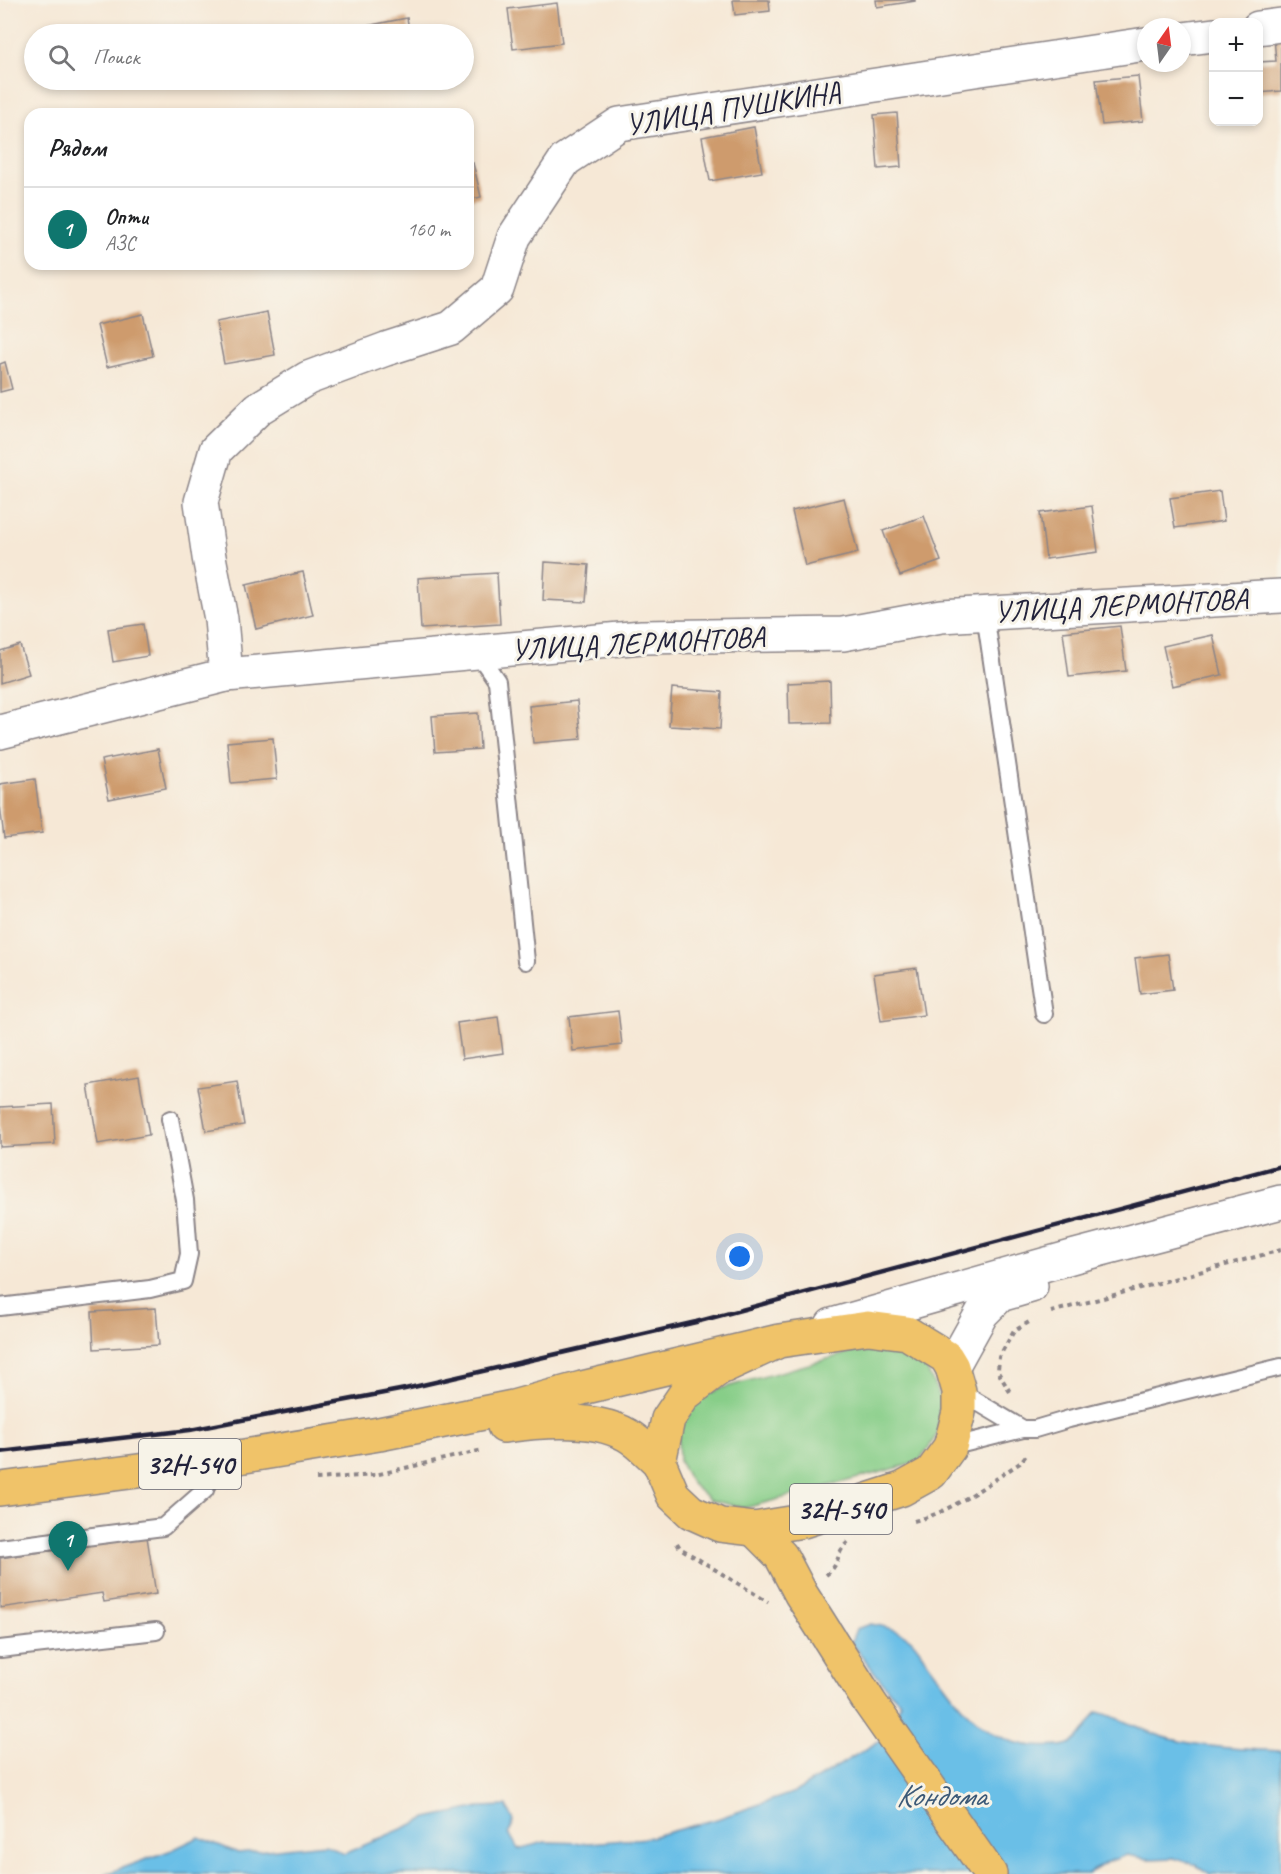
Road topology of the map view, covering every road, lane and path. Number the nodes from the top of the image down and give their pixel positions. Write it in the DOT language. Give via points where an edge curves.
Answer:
graph roads {
  1 [pos="1281,25"];
  2 [pos="1263,27"];
  3 [pos="1209,36"];
  4 [pos="1191,38"];
  5 [pos="1137,46"];
  6 [pos="1281,596"];
  7 [pos="985,614"];
  8 [pos="477,652"];
  9 [pos="226,675"];
  10 [pos="0,732"];
  11 [pos="526,961"];
  12 [pos="1044,1014"];
  13 [pos="170,1119"];
  14 [pos="1281,1202"];
  15 [pos="1242,1213"];
  16 [pos="1281,1250"];
  17 [pos="0,1307"];
  18 [pos="1046,1313"];
  19 [pos="1038,1318"];
  20 [pos="779,1341"];
  21 [pos="1281,1367"];
  22 [pos="955,1379"];
  23 [pos="1014,1397"];
  24 [pos="1023,1429"];
  25 [pos="379,1434"];
  26 [pos="950,1447"];
  27 [pos="214,1461"];
  28 [pos="659,1461"];
  29 [pos="0,1489"];
  30 [pos="803,1521"];
  31 [pos="754,1529"];
  32 [pos="0,1548"];
  33 [pos="781,1556"];
  34 [pos="156,1631"];
  35 [pos="0,1649"];
  36 [pos="990,1874"];
  1 -- 2 [label="street"];
  3 -- 4 [label="street"];
  5 -- 9 [label="street, УЛИЦА ПУШКИНА" via="618,124 565,160 514,237 497,290 451,328 308,378 259,408 216,450 201,502 221,619"];
  6 -- 7 [label="street, УЛИЦА ЛЕРМОНТОВА"];
  7 -- 8 [label="street, УЛИЦА ЛЕРМОНТОВА" via="941,616 843,634 642,638"];
  7 -- 12 [label="lane"];
  8 -- 9 [label="street, УЛИЦА ЛЕРМОНТОВА"];
  8 -- 11 [label="lane" via="496,681"];
  9 -- 10 [label="street, УЛИЦА ЛЕРМОНТОВА"];
  13 -- 17 [label="lane" via="185,1200 189,1254 183,1281 150,1290"];
  14 -- 15 [label="street, 32Н-540"];
  15 -- 20 [label="street, 32Н-540" via="1075,1256"];
  15 -- 22 [label="street, 32Н-540" via="1196,1238 1161,1251 1000,1295 982,1313"];
  16 -- 18 [label="path"];
  19 -- 23 [label="path" via="1014,1331 999,1357 998,1372"];
  20 -- 22 [label="main road, 32Н-540" via="868,1328 907,1333 946,1357"];
  20 -- 25 [label="main road, 32Н-540" via="513,1407"];
  20 -- 28 [label="main road, 32Н-540" via="718,1369 685,1394 668,1419"];
  21 -- 24 [label="lane" via="1035,1430"];
  22 -- 24 [label="lane"];
  22 -- 26 [label="main road, 32Н-540" via="959,1412"];
  24 -- 26 [label="lane"];
  25 -- 27 [label="main road, 32Н-540"];
  25 -- 28 [label="main road, 32Н-540" via="470,1430 541,1421 594,1424 627,1434"];
  26 -- 30 [label="main road, 32Н-540" via="932,1473 902,1489"];
  27 -- 29 [label="main road, 32Н-540"];
  27 -- 32 [label="lane" via="205,1490 163,1527"];
  28 -- 31 [label="main road, 32Н-540" via="673,1495 691,1512 720,1525"];
  30 -- 31 [label="main road, 32Н-540"];
  30 -- 33 [label="main road"];
  31 -- 33 [label="main road"];
  33 -- 36 [label="main road" via="870,1703"];
  34 -- 35 [label="lane"];
}
